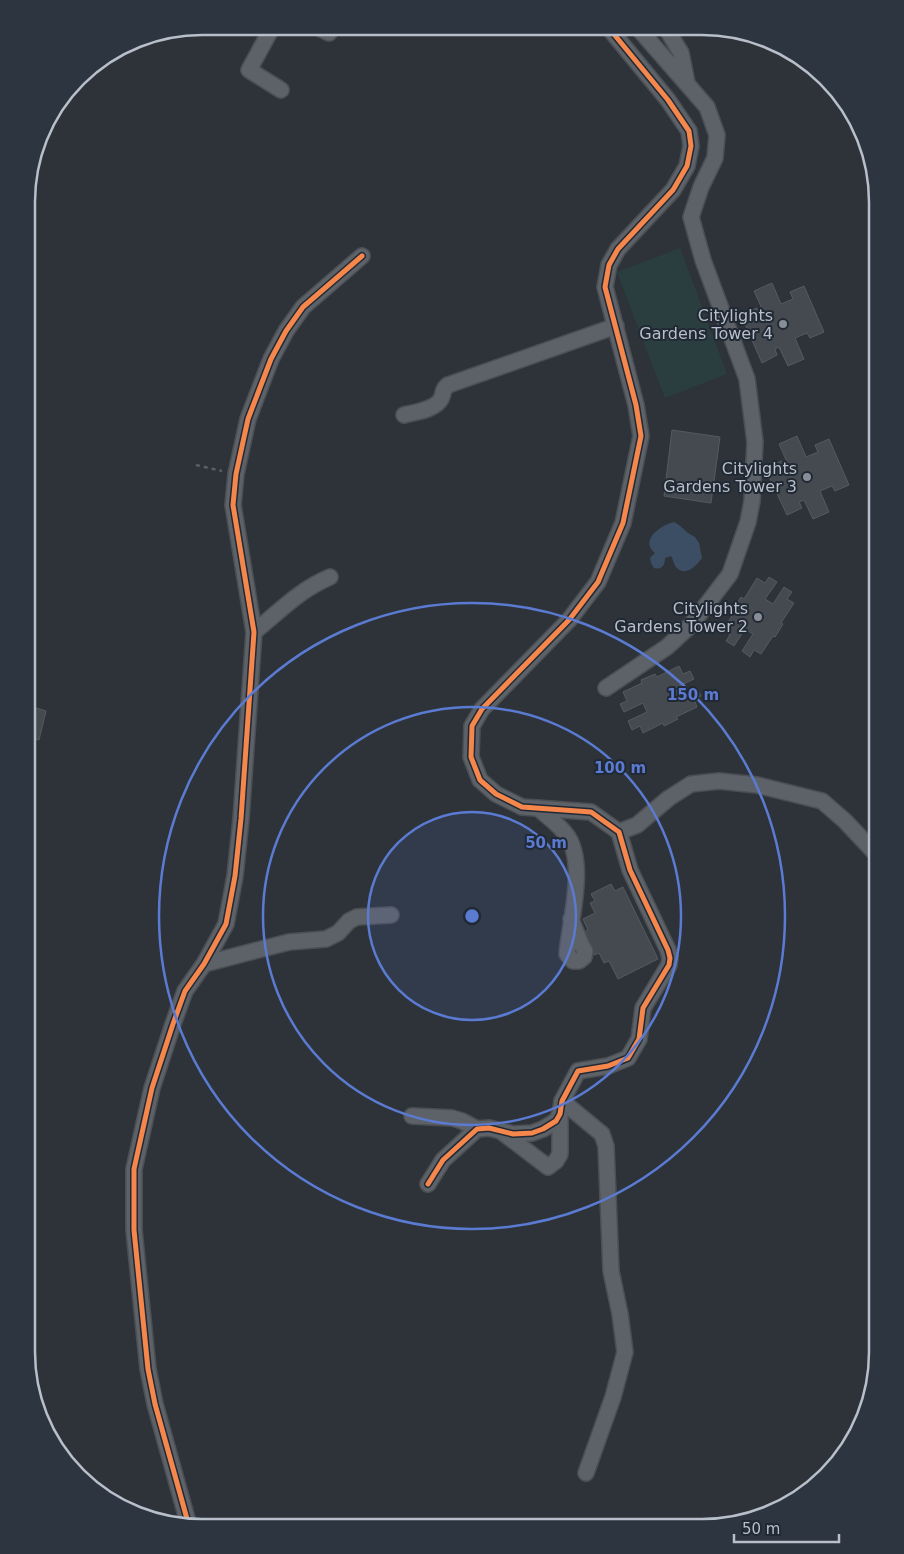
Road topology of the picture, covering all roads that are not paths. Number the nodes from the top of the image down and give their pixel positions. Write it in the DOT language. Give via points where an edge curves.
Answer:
graph roads {
  1 [pos="268,35"];
  2 [pos="614,35"];
  3 [pos="644,35"];
  4 [pos="670,35"];
  5 [pos="687,84"];
  6 [pos="281,90"];
  7 [pos="362,256"];
  8 [pos="616,326"];
  9 [pos="404,415"];
  10 [pos="330,578"];
  11 [pos="254,632"];
  12 [pos="606,688"];
  13 [pos="538,808"];
  14 [pos="619,832"];
  15 [pos="869,846"];
  16 [pos="392,915"];
  17 [pos="574,946"];
  18 [pos="204,964"];
  19 [pos="561,1108"];
  20 [pos="412,1116"];
  21 [pos="477,1129"];
  22 [pos="500,1131"];
  23 [pos="428,1184"];
  24 [pos="586,1474"];
  25 [pos="188,1518"];
  1 -- 6 [label="street" via="249,70"];
  2 -- 8 [label="street" via="668,100 689,131 692,146 687,166 673,190 618,249 609,265 605,287"];
  3 -- 5 [label="street"];
  4 -- 5 [label="street" via="682,53"];
  5 -- 12 [label="street" via="707,107 717,136 715,158 691,217 703,260 747,379 755,442 752,501 743,540 730,574 691,625 667,647"];
  7 -- 11 [label="street" via="303,307 286,331 271,359 248,420 236,474 234,505"];
  8 -- 9 [label="street" via="448,385 436,406"];
  8 -- 13 [label="street" via="641,436 623,523 598,582 569,620 482,709 472,726 471,757 480,780 496,794 522,807"];
  10 -- 11 [label="street" via="309,586"];
  11 -- 18 [label="street" via="235,876 226,924"];
  13 -- 14 [label="street" via="591,812"];
  13 -- 17 [label="street" via="569,838 577,866 571,919"];
  14 -- 15 [label="street" via="637,825 691,784 719,781 757,785 822,801"];
  14 -- 19 [label="street" via="630,870 668,950 669,965 643,1008 639,1039 628,1058 608,1066 578,1071"];
  16 -- 18 [label="street" via="357,917 326,940 289,942"];
  18 -- 25 [label="street" via="185,991 173,1024 152,1088 134,1169 134,1230 148,1368"];
  19 -- 22 [label="street" via="556,1120 543,1129 513,1134"];
  19 -- 22 [label="street" via="560,1154 548,1167"];
  19 -- 24 [label="street" via="602,1134 606,1146 611,1272 625,1352"];
  20 -- 21 [label="street" via="452,1118"];
  21 -- 22 [label="street"];
  21 -- 23 [label="street" via="443,1160"];
}
